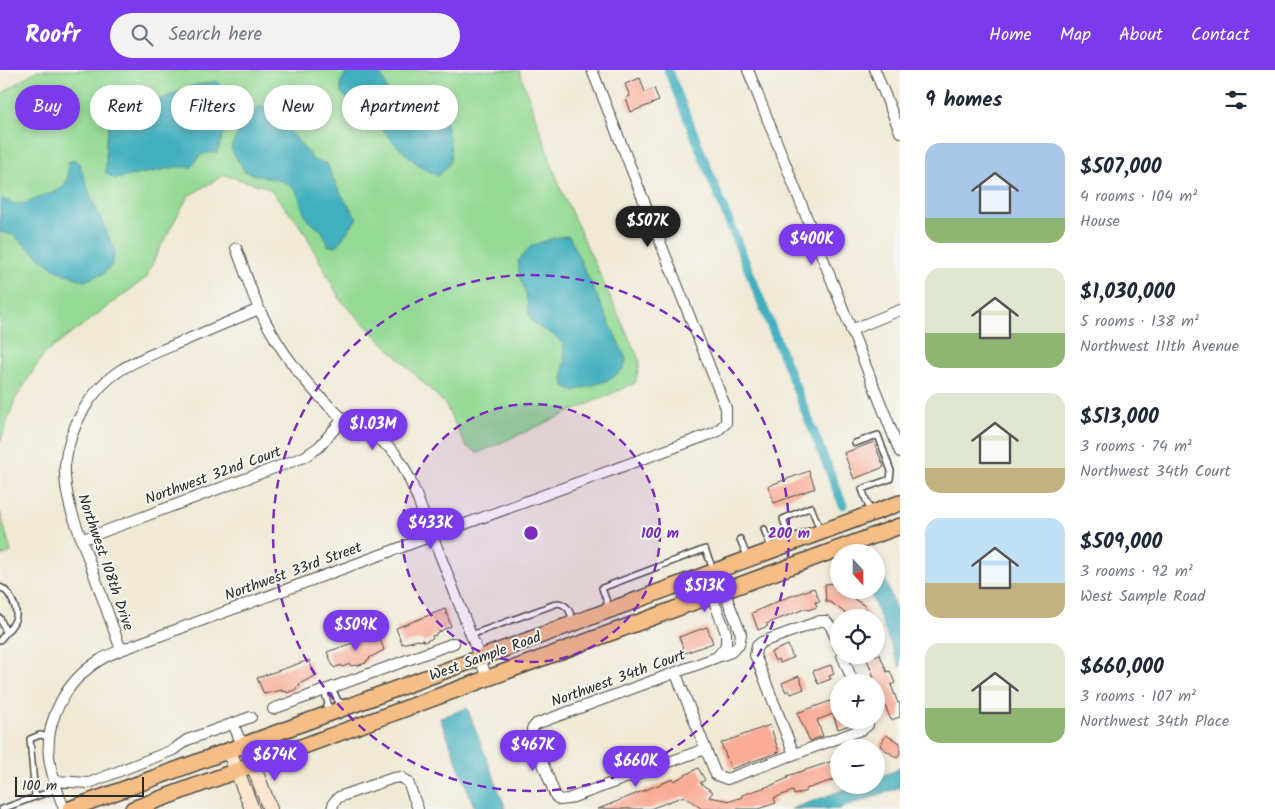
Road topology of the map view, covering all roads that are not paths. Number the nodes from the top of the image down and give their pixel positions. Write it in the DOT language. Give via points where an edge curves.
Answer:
graph roads {
  1 [pos="592,70"];
  2 [pos="748,70"];
  3 [pos="875,70"];
  4 [pos="900,132"];
  5 [pos="236,248"];
  6 [pos="259,309"];
  7 [pos="900,310"];
  8 [pos="851,330"];
  9 [pos="343,419"];
  10 [pos="891,430"];
  11 [pos="878,435"];
  12 [pos="855,443"];
  13 [pos="900,452"];
  14 [pos="900,503"];
  15 [pos="871,514"];
  16 [pos="900,526"];
  17 [pos="764,529"];
  18 [pos="821,532"];
  19 [pos="432,536"];
  20 [pos="740,539"];
  21 [pos="81,540"];
  22 [pos="791,543"];
  23 [pos="772,550"];
  24 [pos="748,559"];
  25 [pos="712,572"];
  26 [pos="0,588"];
  27 [pos="718,593"];
  28 [pos="610,610"];
  29 [pos="0,618"];
  30 [pos="574,623"];
  31 [pos="830,626"];
  32 [pos="6,632"];
  33 [pos="470,635"];
  34 [pos="0,640"];
  35 [pos="454,643"];
  36 [pos="121,650"];
  37 [pos="479,658"];
  38 [pos="717,658"];
  39 [pos="676,674"];
  40 [pos="487,678"];
  41 [pos="328,689"];
  42 [pos="351,705"];
  43 [pos="273,710"];
  44 [pos="320,716"];
  45 [pos="252,717"];
  46 [pos="233,723"];
  47 [pos="863,729"];
  48 [pos="45,736"];
  49 [pos="246,744"];
  50 [pos="705,749"];
  51 [pos="229,751"];
  52 [pos="794,754"];
  53 [pos="254,764"];
  54 [pos="237,771"];
  55 [pos="55,785"];
  56 [pos="35,796"];
  57 [pos="333,805"];
  58 [pos="2,809"];
  59 [pos="64,809"];
  60 [pos="70,809"];
  61 [pos="134,809"];
  62 [pos="252,809"];
  63 [pos="270,809"];
  64 [pos="418,809"];
  1 -- 19 [label="street, Northwest 33rd Street" via="726,408 726,423 716,432"];
  2 -- 8 [label="street"];
  3 -- 4 [label="street"];
  5 -- 6 [label="street"];
  6 -- 9 [label="street" via="299,374"];
  6 -- 21 [label="street, Northwest 108th Drive" via="121,370 83,409 71,436 65,465 66,488"];
  7 -- 8 [label="street"];
  8 -- 10 [label="street"];
  9 -- 19 [label="street" via="384,443 395,454 404,467"];
  9 -- 21 [label="street, Northwest 32nd Court" via="319,447 304,457"];
  10 -- 11 [label="lane"];
  10 -- 13 [label="street"];
  11 -- 12 [label="lane"];
  11 -- 15 [label="lane" via="891,476 862,489"];
  14 -- 15 [label="main road, West Sample Road"];
  15 -- 18 [label="main road, West Sample Road"];
  16 -- 27 [label="main road, West Sample Road"];
  17 -- 23 [label="lane"];
  18 -- 22 [label="main road, West Sample Road"];
  18 -- 22 [label="lane" via="811,507 783,518"];
  19 -- 33 [label="street"];
  19 -- 36 [label="street, Northwest 33rd Street"];
  20 -- 24 [label="lane"];
  21 -- 36 [label="street, Northwest 108th Drive"];
  22 -- 23 [label="main road, West Sample Road"];
  23 -- 24 [label="main road, West Sample Road"];
  24 -- 25 [label="main road, West Sample Road"];
  25 -- 27 [label="street, Northwest 34th Court"];
  25 -- 28 [label="main road, West Sample Road"];
  25 -- 28 [label="lane" via="705,550 602,588"];
  26 -- 32 [label="lane" via="10,595 17,614"];
  27 -- 38 [label="street, Northwest 34th Court" via="726,646"];
  27 -- 38 [label="street, Northwest 34th Court" via="741,634 739,645"];
  27 -- 40 [label="main road, West Sample Road"];
  28 -- 30 [label="main road, West Sample Road"];
  29 -- 32 [label="lane"];
  30 -- 33 [label="lane" via="568,607 558,603"];
  30 -- 37 [label="main road, West Sample Road"];
  31 -- 52 [label="street" via="826,621 820,621 757,646 755,655"];
  32 -- 34 [label="lane"];
  33 -- 37 [label="street"];
  35 -- 41 [label="street"];
  36 -- 48 [label="street, Northwest 108th Drive" via="82,673 56,710"];
  37 -- 40 [label="street"];
  37 -- 42 [label="main road, West Sample Road"];
  38 -- 39 [label="street, Northwest 34th Court"];
  39 -- 50 [label="street"];
  39 -- 50 [label="street, Northwest 34th Court" via="536,724 532,736 560,800"];
  40 -- 53 [label="main road, West Sample Road"];
  41 -- 42 [label="lane" via="338,700"];
  41 -- 43 [label="street"];
  41 -- 44 [label="lane" via="327,709"];
  42 -- 44 [label="main road, West Sample Road"];
  44 -- 49 [label="main road, West Sample Road"];
  45 -- 46 [label="street"];
  46 -- 49 [label="street" via="239,738"];
  46 -- 55 [label="street" via="89,783"];
  47 -- 52 [label="street"];
  48 -- 55 [label="street, Northwest 108th Drive"];
  48 -- 56 [label="lane" via="30,739"];
  49 -- 51 [label="main road, West Sample Road"];
  49 -- 53 [label="street"];
  50 -- 52 [label="street" via="716,775 727,779"];
  51 -- 54 [label="street"];
  51 -- 60 [label="main road, West Sample Road"];
  53 -- 54 [label="main road, West Sample Road"];
  53 -- 63 [label="street"];
  54 -- 61 [label="main road, West Sample Road"];
  54 -- 62 [label="street"];
  55 -- 56 [label="lane"];
  55 -- 59 [label="street, Northwest 108th Drive"];
  56 -- 58 [label="lane"];
  57 -- 64 [label="street" via="339,797 401,777 408,782"];
}
